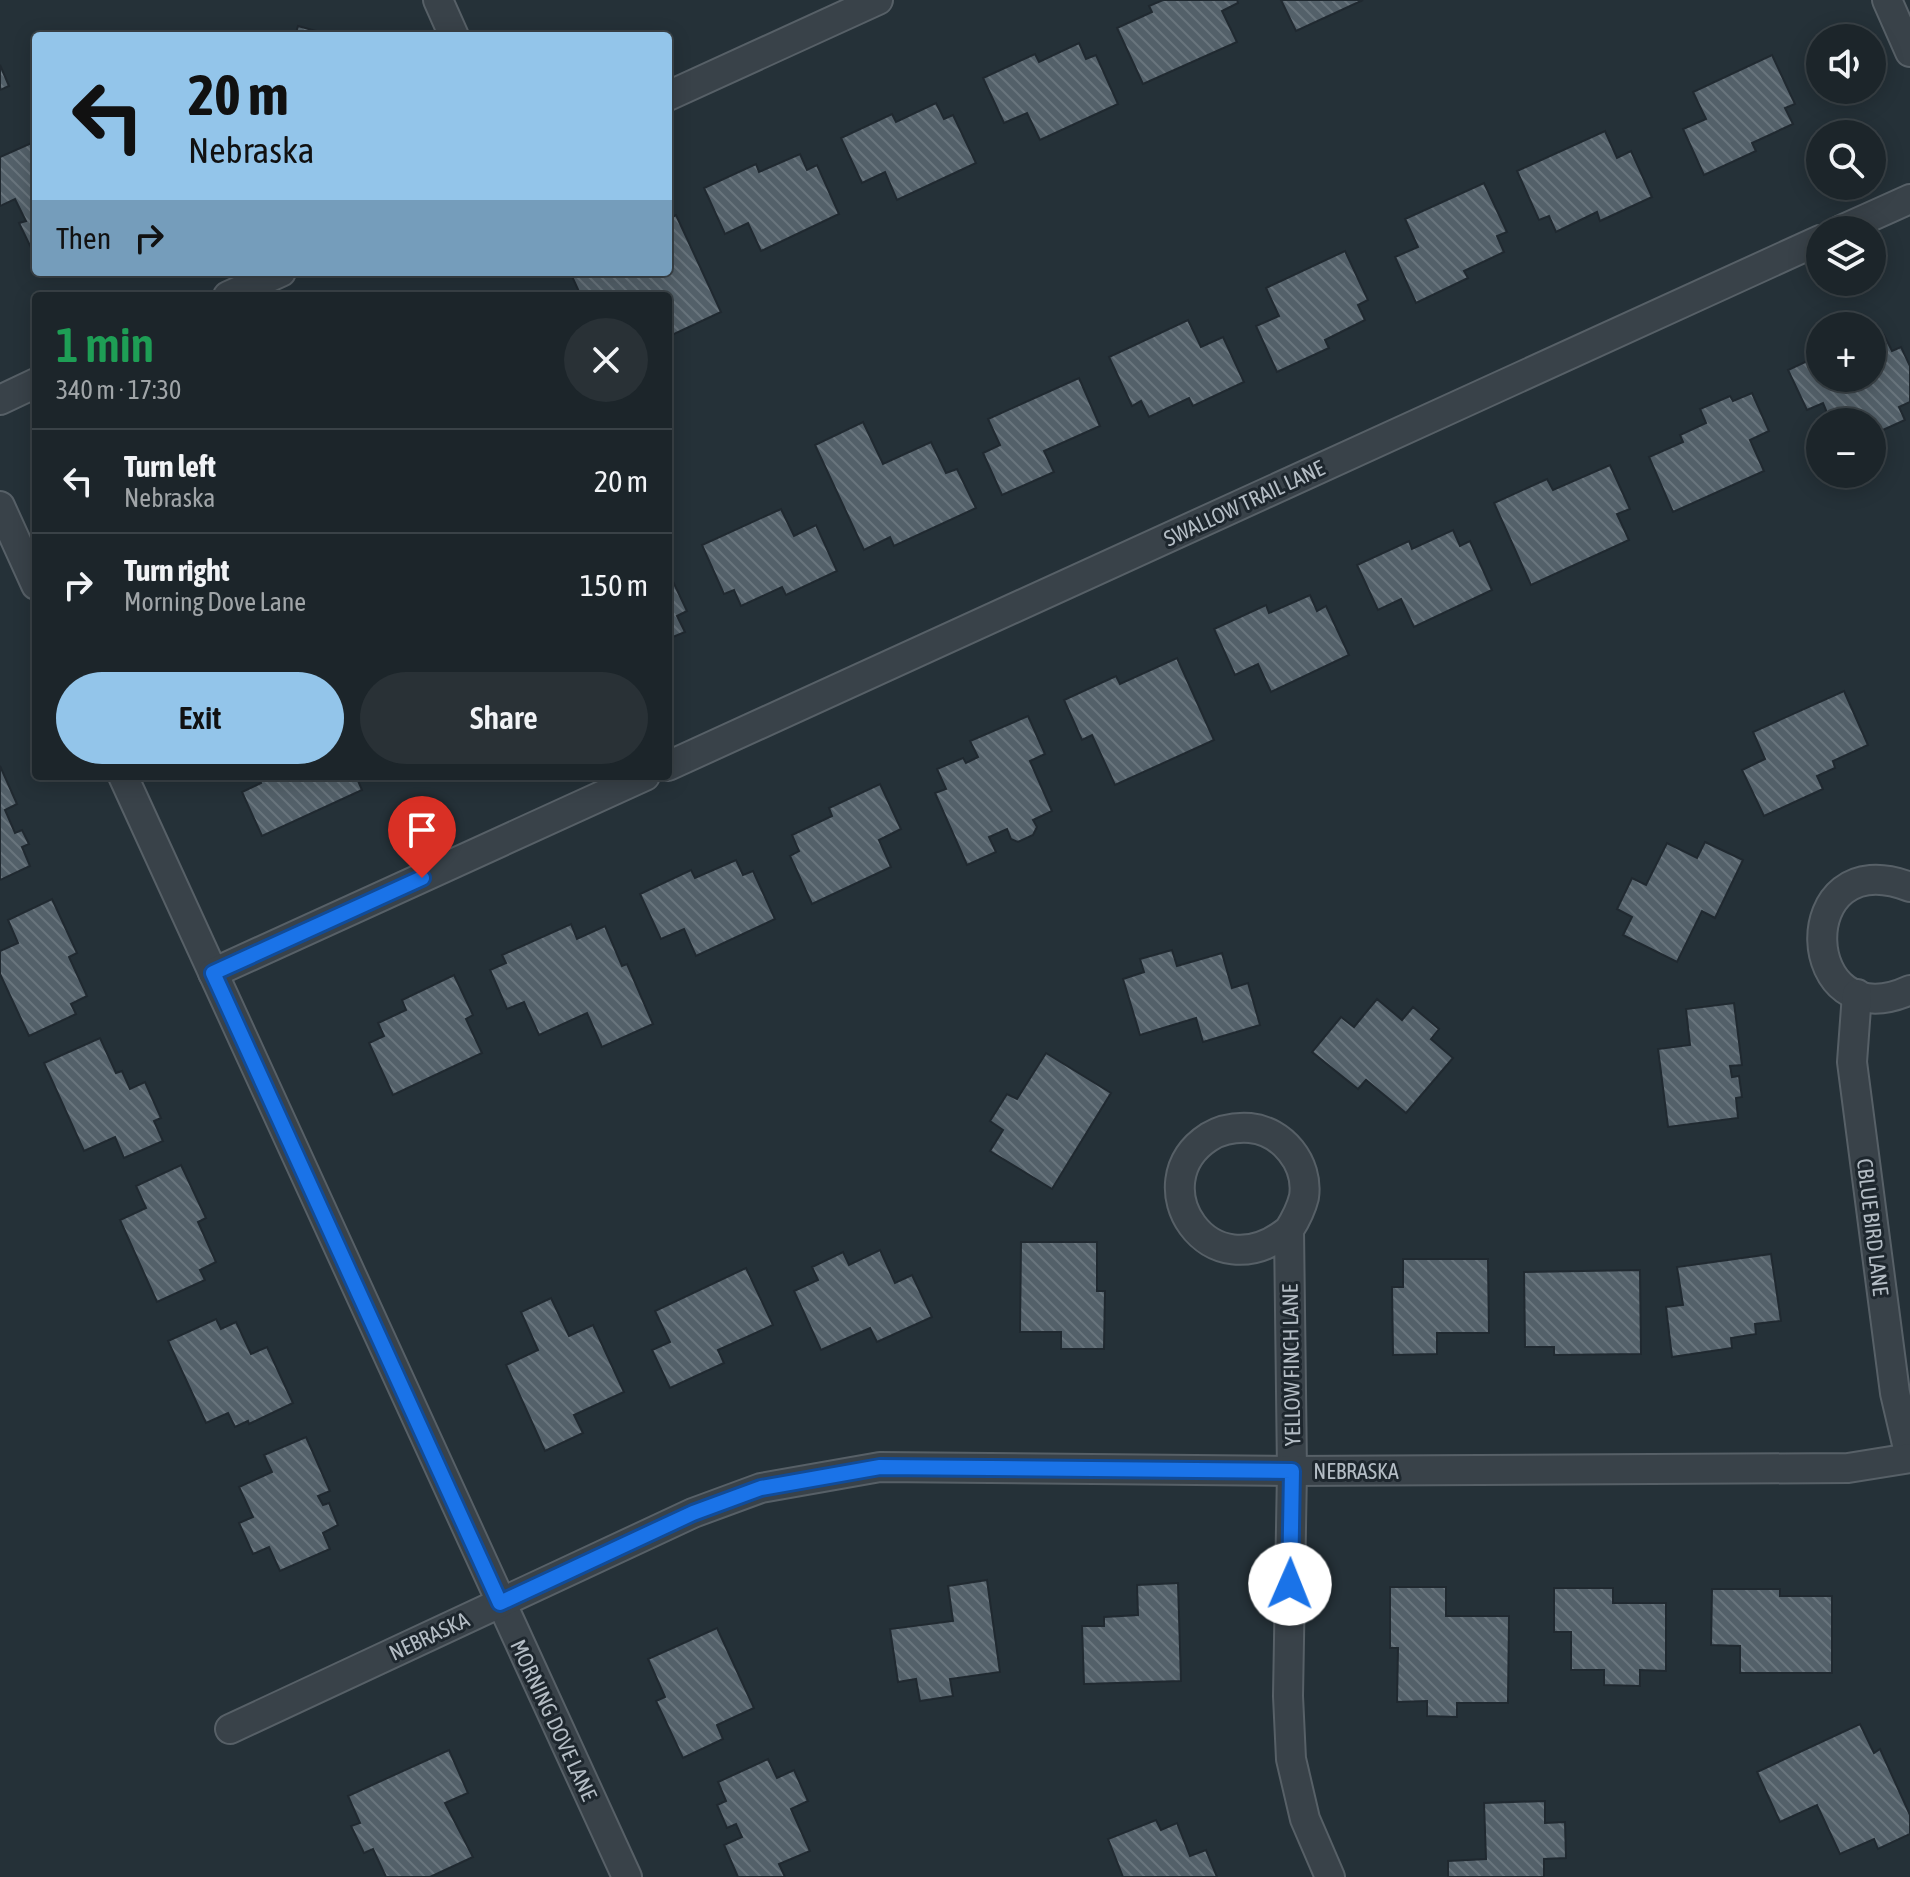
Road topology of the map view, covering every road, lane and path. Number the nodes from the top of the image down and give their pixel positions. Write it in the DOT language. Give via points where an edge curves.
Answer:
graph roads {
  1 [pos="438,0"];
  2 [pos="878,0"];
  3 [pos="1887,0"];
  4 [pos="452,32"];
  5 [pos="1910,52"];
  6 [pos="672,94"];
  7 [pos="1910,199"];
  8 [pos="1872,216"];
  9 [pos="1806,246"];
  10 [pos="272,276"];
  11 [pos="237,292"];
  12 [pos="32,385"];
  13 [pos="0,400"];
  14 [pos="0,506"];
  15 [pos="32,576"];
  16 [pos="672,764"];
  17 [pos="125,780"];
  18 [pos="636,780"];
  19 [pos="1910,887"];
  20 [pos="213,973"];
  21 [pos="1910,990"];
  22 [pos="1857,994"];
  23 [pos="1289,1230"];
  24 [pos="1910,1458"];
  25 [pos="1292,1471"];
  26 [pos="500,1603"];
  27 [pos="230,1729"];
  28 [pos="627,1877"];
  29 [pos="1330,1877"];
  1 -- 4 [label="street"];
  2 -- 6 [label="street"];
  3 -- 5 [label="street"];
  7 -- 8 [label="street"];
  9 -- 16 [label="street, SWALLOW TRAIL LANE"];
  10 -- 11 [label="street"];
  12 -- 13 [label="street"];
  14 -- 15 [label="street"];
  17 -- 20 [label="street, MORNING DOVE LANE"];
  18 -- 20 [label="street"];
  19 -- 22 [label="street" via="1893,880 1855,884 1827,911 1821,930 1824,959 1840,983"];
  20 -- 26 [label="street, MORNING DOVE LANE"];
  21 -- 22 [label="street" via="1877,998"];
  22 -- 24 [label="street, CBLUE BIRD LANE" via="1852,1062 1895,1393"];
  23 -- 23 [label="street, YELLOW FINCH LANE" via="1302,1203 1303,1174 1280,1139 1261,1129 1239,1127 1200,1143 1180,1181 1188,1221 1201,1236 1236,1251 1256,1250"];
  23 -- 25 [label="street, YELLOW FINCH LANE"];
  24 -- 25 [label="street, NEBRASKA" via="1848,1468"];
  25 -- 26 [label="street, NEBRASKA" via="880,1467 761,1488 693,1513"];
  25 -- 29 [label="street, YELLOW FINCH LANE" via="1291,1759 1305,1819"];
  26 -- 27 [label="street, NEBRASKA"];
  26 -- 28 [label="street, MORNING DOVE LANE"];
}
